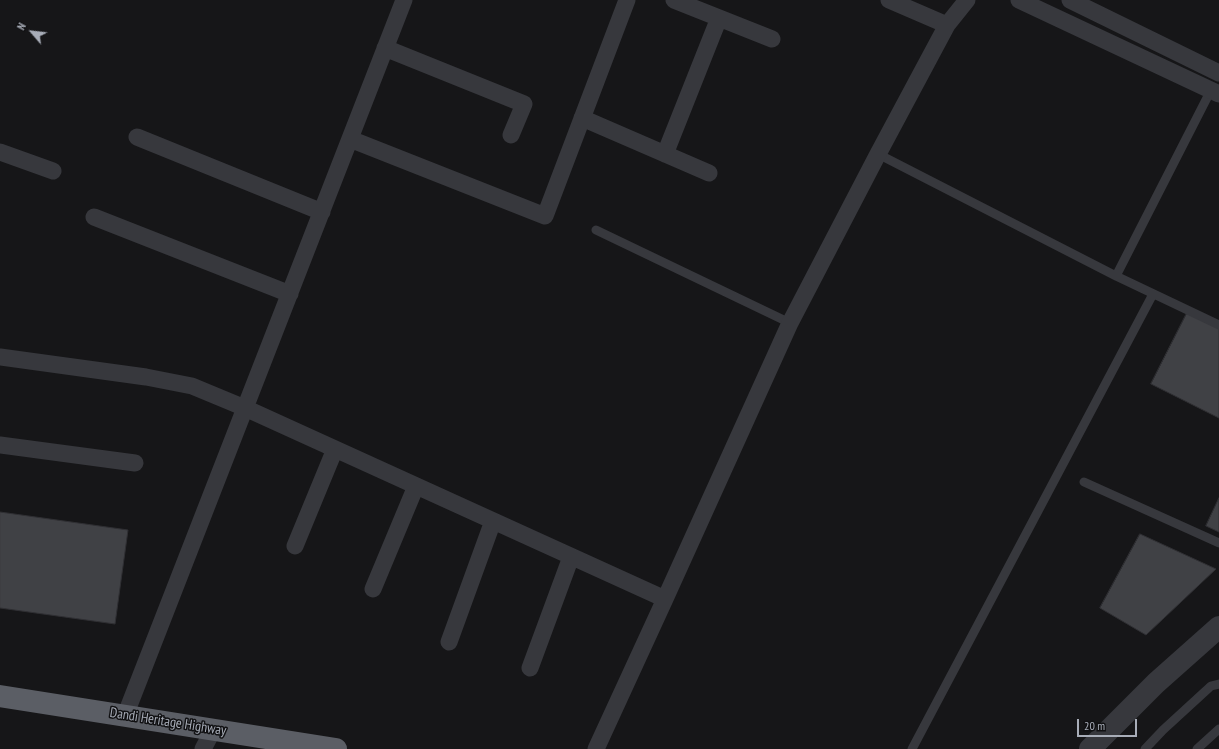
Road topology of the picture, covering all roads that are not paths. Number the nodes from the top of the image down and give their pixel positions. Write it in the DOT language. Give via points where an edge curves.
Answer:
graph roads {
  1 [pos="404,0"];
  2 [pos="627,0"];
  3 [pos="674,0"];
  4 [pos="889,0"];
  5 [pos="967,0"];
  6 [pos="1019,0"];
  7 [pos="1070,0"];
  8 [pos="719,18"];
  9 [pos="947,25"];
  10 [pos="772,39"];
  11 [pos="385,48"];
  12 [pos="1219,73"];
  13 [pos="1215,92"];
  14 [pos="582,118"];
  15 [pos="511,135"];
  16 [pos="137,138"];
  17 [pos="350,139"];
  18 [pos="0,152"];
  19 [pos="665,154"];
  20 [pos="878,154"];
  21 [pos="53,171"];
  22 [pos="709,173"];
  23 [pos="322,212"];
  24 [pos="94,216"];
  25 [pos="596,230"];
  26 [pos="1116,276"];
  27 [pos="290,294"];
  28 [pos="1153,294"];
  29 [pos="790,323"];
  30 [pos="1219,325"];
  31 [pos="0,357"];
  32 [pos="245,408"];
  33 [pos="0,445"];
  34 [pos="335,449"];
  35 [pos="134,463"];
  36 [pos="1084,482"];
  37 [pos="416,486"];
  38 [pos="493,521"];
  39 [pos="1219,543"];
  40 [pos="295,546"];
  41 [pos="571,557"];
  42 [pos="373,589"];
  43 [pos="665,600"];
  44 [pos="1219,627"];
  45 [pos="449,642"];
  46 [pos="530,668"];
  47 [pos="1219,684"];
  48 [pos="0,696"];
  49 [pos="125,716"];
  50 [pos="1219,729"];
  51 [pos="213,730"];
  52 [pos="203,749"];
  53 [pos="336,749"];
  54 [pos="596,749"];
  55 [pos="912,749"];
  56 [pos="1090,749"];
  57 [pos="1145,749"];
  58 [pos="1197,749"];
  1 -- 11 [label="street"];
  2 -- 14 [label="street"];
  3 -- 8 [label="street"];
  4 -- 9 [label="street"];
  5 -- 9 [label="street"];
  6 -- 13 [label="street"];
  7 -- 12 [label="street"];
  8 -- 10 [label="street"];
  8 -- 19 [label="street"];
  9 -- 20 [label="street"];
  11 -- 15 [label="street" via="524,104"];
  11 -- 17 [label="street"];
  13 -- 26 [label="lane"];
  14 -- 17 [label="street" via="544,216"];
  14 -- 19 [label="street"];
  16 -- 23 [label="street"];
  17 -- 23 [label="street"];
  18 -- 21 [label="street"];
  19 -- 22 [label="street"];
  20 -- 26 [label="lane"];
  20 -- 29 [label="street"];
  23 -- 27 [label="street"];
  24 -- 27 [label="street"];
  25 -- 29 [label="lane"];
  26 -- 28 [label="lane"];
  27 -- 32 [label="street"];
  28 -- 30 [label="lane"];
  28 -- 55 [label="lane"];
  29 -- 43 [label="street"];
  31 -- 32 [label="street" via="146,377 192,386"];
  32 -- 34 [label="street"];
  32 -- 49 [label="street"];
  33 -- 35 [label="street"];
  34 -- 37 [label="street"];
  34 -- 40 [label="street"];
  36 -- 39 [label="lane"];
  37 -- 38 [label="street"];
  37 -- 42 [label="street"];
  38 -- 41 [label="street"];
  38 -- 45 [label="street"];
  41 -- 43 [label="street"];
  41 -- 46 [label="street"];
  43 -- 54 [label="street"];
  44 -- 56 [label="street" via="1156,683"];
  47 -- 57 [label="lane" via="1211,686"];
  48 -- 49 [label="highway, Dandi Heritage Highway"];
  49 -- 51 [label="highway, Dandi Heritage Highway"];
  50 -- 58 [label="lane"];
  51 -- 52 [label="street"];
  51 -- 53 [label="highway, Dandi Heritage Highway"];
}
